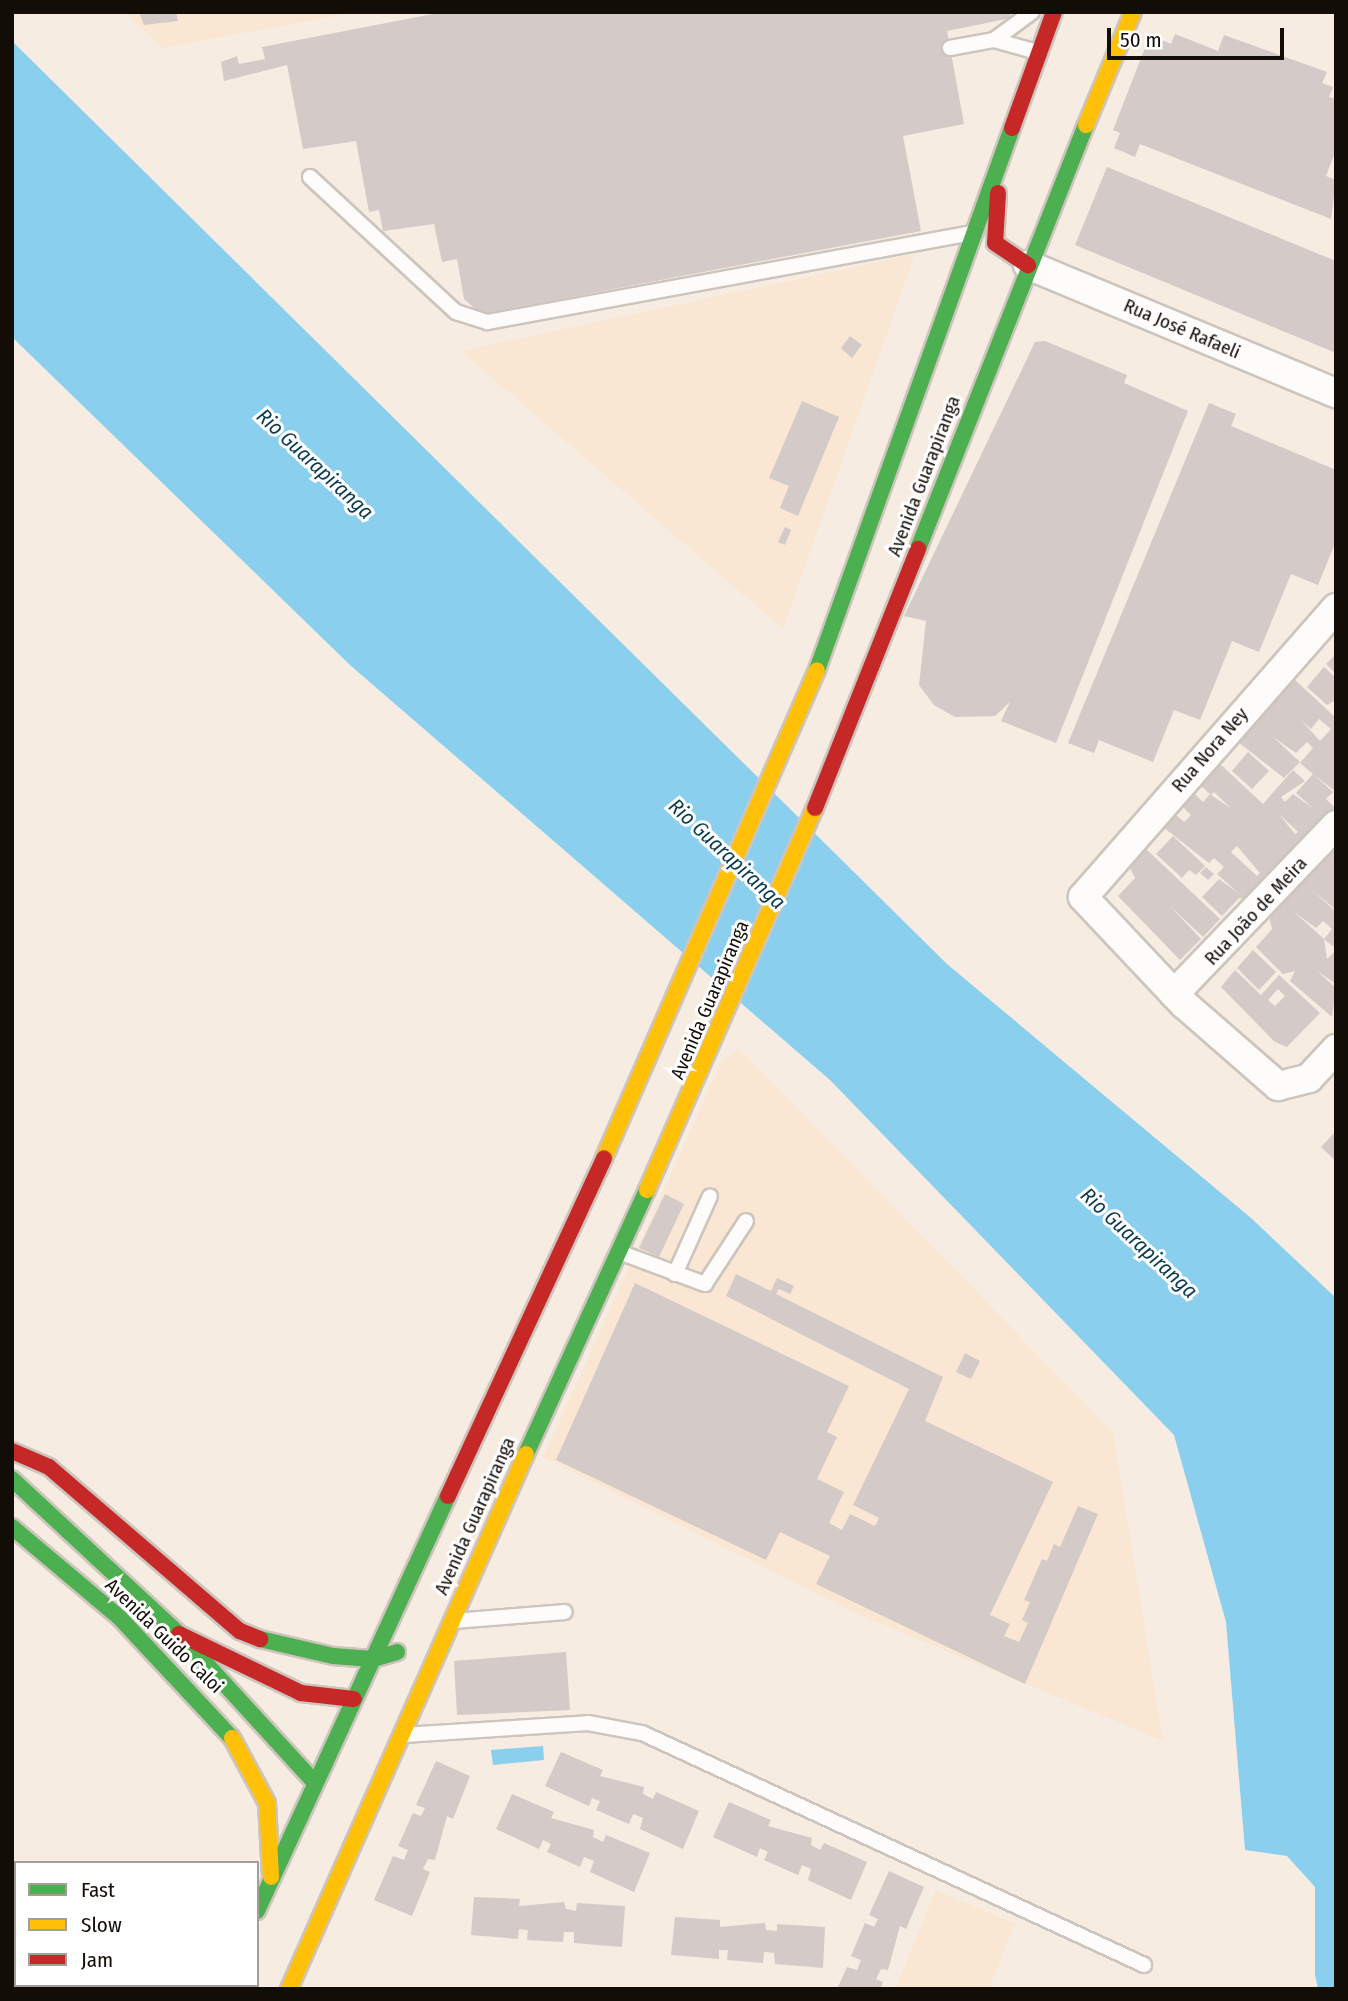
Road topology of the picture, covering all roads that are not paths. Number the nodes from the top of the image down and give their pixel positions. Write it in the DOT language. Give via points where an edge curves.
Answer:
graph roads {
  1 [pos="1032,12"];
  2 [pos="1054,12"];
  3 [pos="1133,12"];
  4 [pos="994,40"];
  5 [pos="950,47"];
  6 [pos="1038,52"];
  7 [pos="1000,152"];
  8 [pos="310,177"];
  9 [pos="971,233"];
  10 [pos="1028,265"];
  11 [pos="1336,393"];
  12 [pos="1336,608"];
  13 [pos="1336,825"];
  14 [pos="1174,994"];
  15 [pos="1336,1049"];
  16 [pos="710,1196"];
  17 [pos="746,1222"];
  18 [pos="618,1252"];
  19 [pos="676,1274"];
  20 [pos="12,1451"];
  21 [pos="12,1479"];
  22 [pos="12,1527"];
  23 [pos="565,1612"];
  24 [pos="450,1621"];
  25 [pos="179,1634"];
  26 [pos="443,1639"];
  27 [pos="373,1659"];
  28 [pos="354,1699"];
  29 [pos="400,1736"];
  30 [pos="314,1782"];
  31 [pos="328,1805"];
  32 [pos="341,1834"];
  33 [pos="348,1855"];
  34 [pos="271,1877"];
  35 [pos="259,1906"];
  36 [pos="1144,1965"];
  37 [pos="289,1989"];
  1 -- 4 [label="lane"];
  2 -- 6 [label="main road, Avenida Guarapiranga"];
  3 -- 10 [label="main road, Avenida Guarapiranga"];
  4 -- 5 [label="lane"];
  4 -- 6 [label="lane"];
  6 -- 7 [label="main road, Avenida Guarapiranga"];
  7 -- 9 [label="main road, Avenida Guarapiranga"];
  7 -- 10 [label="main road" via="995,243"];
  8 -- 9 [label="lane" via="456,312 487,322"];
  9 -- 27 [label="main road, Avenida Guarapiranga" via="827,645 669,1018"];
  10 -- 11 [label="street, Rua José Rafaeli"];
  10 -- 18 [label="main road, Avenida Guarapiranga" via="870,676 706,1066"];
  12 -- 14 [label="street, Rua Nora Ney" via="1084,891 1087,905"];
  13 -- 14 [label="street, Rua João de Meira"];
  14 -- 15 [label="street" via="1278,1086 1310,1078"];
  16 -- 19 [label="lane"];
  17 -- 19 [label="lane" via="705,1284"];
  18 -- 19 [label="lane"];
  18 -- 24 [label="main road, Avenida Guarapiranga"];
  20 -- 27 [label="main road" via="49,1467 240,1631 288,1649"];
  21 -- 25 [label="main road, Avenida Guido Caloi"];
  22 -- 34 [label="main road, Avenida Guido Caloi" via="120,1618 232,1738 267,1803"];
  23 -- 24 [label="lane"];
  24 -- 26 [label="main road, Avenida Guarapiranga"];
  25 -- 28 [label="main road" via="301,1693"];
  25 -- 30 [label="main road, Avenida Guido Caloi"];
  26 -- 27 [label="main road"];
  26 -- 29 [label="main road, Avenida Guarapiranga"];
  27 -- 28 [label="main road, Avenida Guarapiranga"];
  28 -- 30 [label="main road, Avenida Guarapiranga"];
  29 -- 33 [label="main road, Avenida Guarapiranga"];
  29 -- 36 [label="lane" via="588,1723 642,1733"];
  30 -- 31 [label="main road, Avenida Guido Caloi"];
  30 -- 34 [label="main road, Avenida Guarapiranga"];
  32 -- 33 [label="main road"];
  33 -- 37 [label="main road, Avenida Guarapiranga"];
  34 -- 35 [label="main road, Avenida Guarapiranga"];
}
